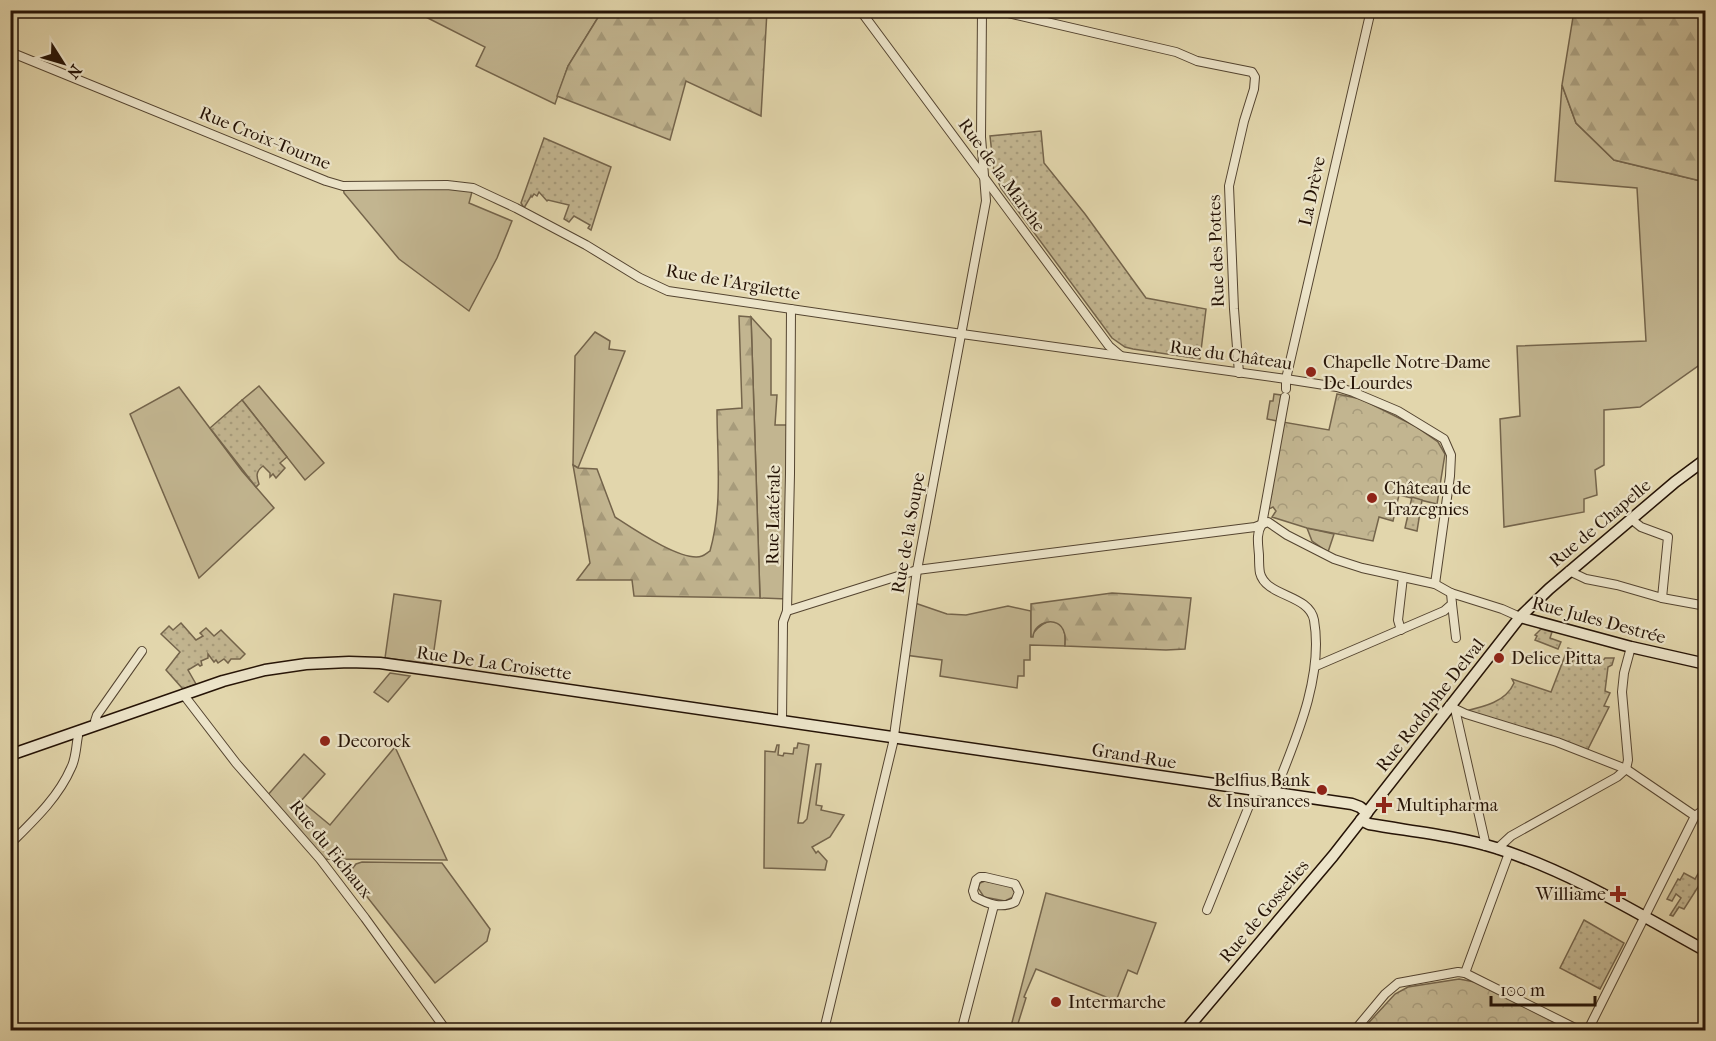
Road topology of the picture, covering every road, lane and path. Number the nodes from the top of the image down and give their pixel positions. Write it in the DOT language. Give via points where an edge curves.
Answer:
graph roads {
  1 [pos="860,10"];
  2 [pos="982,10"];
  3 [pos="995,10"];
  4 [pos="1371,10"];
  5 [pos="10,52"];
  6 [pos="986,180"];
  7 [pos="516,208"];
  8 [pos="791,309"];
  9 [pos="962,334"];
  10 [pos="1121,356"];
  11 [pos="1239,373"];
  12 [pos="1286,379"];
  13 [pos="1706,459"];
  14 [pos="1631,519"];
  15 [pos="1262,524"];
  16 [pos="917,570"];
  17 [pos="1569,571"];
  18 [pos="1403,577"];
  19 [pos="1435,584"];
  20 [pos="1451,593"];
  21 [pos="1662,597"];
  22 [pos="1452,604"];
  23 [pos="1706,606"];
  24 [pos="787,612"];
  25 [pos="1520,616"];
  26 [pos="1401,630"];
  27 [pos="1456,639"];
  28 [pos="1631,647"];
  29 [pos="142,651"];
  30 [pos="1706,664"];
  31 [pos="1316,666"];
  32 [pos="183,694"];
  33 [pos="1452,708"];
  34 [pos="782,721"];
  35 [pos="97,725"];
  36 [pos="77,732"];
  37 [pos="894,738"];
  38 [pos="10,755"];
  39 [pos="1626,769"];
  40 [pos="1255,791"];
  41 [pos="1274,794"];
  42 [pos="1706,808"];
  43 [pos="1364,816"];
  44 [pos="1695,816"];
  45 [pos="10,844"];
  46 [pos="1491,847"];
  47 [pos="1509,853"];
  48 [pos="994,905"];
  49 [pos="1207,910"];
  50 [pos="1644,917"];
  51 [pos="1706,951"];
  52 [pos="1465,973"];
  53 [pos="446,1030"];
  54 [pos="824,1030"];
  55 [pos="923,1030"];
  56 [pos="937,1030"];
  57 [pos="960,1030"];
  58 [pos="1186,1030"];
  59 [pos="1355,1030"];
  60 [pos="1579,1030"];
  61 [pos="1588,1030"];
  1 -- 6 [label="street, Rue de la Marche"];
  2 -- 6 [label="street, Rue de la Soupe" via="981,137"];
  3 -- 11 [label="street, Rue des Pottes" via="1252,72 1254,89 1231,172 1229,194"];
  4 -- 12 [label="street, La Drève"];
  5 -- 7 [label="street, Rue Croix-Tourne" via="326,181 343,186 473,188"];
  6 -- 9 [label="street, Rue de la Soupe" via="986,201"];
  6 -- 10 [label="street, Rue de la Marche" via="1109,346"];
  7 -- 8 [label="street, Rue de l'Argilette" via="668,291"];
  8 -- 9 [label="street, Rue de l'Argilette"];
  8 -- 24 [label="street, Rue Latérale"];
  9 -- 10 [label="street, Rue du Château"];
  9 -- 16 [label="street, Rue de la Soupe"];
  10 -- 11 [label="street, Rue du Château"];
  11 -- 12 [label="street, Rue du Château"];
  12 -- 15 [label="street, La Drève"];
  12 -- 19 [label="street, Rue du Château" via="1353,392 1398,411 1444,439 1451,455 1450,476"];
  13 -- 14 [label="main road, Rue de Chapelle"];
  14 -- 17 [label="main road, Rue de Chapelle"];
  14 -- 21 [label="street" via="1668,537"];
  15 -- 16 [label="street"];
  15 -- 18 [label="street" via="1268,522 1334,559"];
  15 -- 31 [label="street, La Drève" via="1257,532 1260,574 1266,584 1311,613"];
  16 -- 24 [label="street"];
  16 -- 37 [label="street, Rue de la Soupe"];
  17 -- 21 [label="street" via="1586,579"];
  17 -- 25 [label="main road, Rue de Chapelle"];
  18 -- 19 [label="street"];
  18 -- 26 [label="street" via="1398,620"];
  19 -- 20 [label="street"];
  20 -- 22 [label="street"];
  20 -- 25 [label="street"];
  21 -- 23 [label="street"];
  22 -- 26 [label="street"];
  22 -- 27 [label="street"];
  24 -- 34 [label="street, Rue Latérale" via="783,621"];
  25 -- 28 [label="main road, Rue Jules Destrée"];
  25 -- 33 [label="main road, Rue Rodolphe Delval"];
  26 -- 31 [label="street"];
  28 -- 30 [label="main road, Rue Jules Destrée"];
  28 -- 39 [label="street" via="1622,692"];
  29 -- 35 [label="street" via="97,715"];
  31 -- 41 [label="street, La Drève"];
  32 -- 34 [label="main road, Rue De La Croisette" via="271,668 358,662"];
  32 -- 35 [label="main road, Rue De La Croisette"];
  32 -- 53 [label="street, Rue du Fichaux" via="236,763 326,867"];
  33 -- 39 [label="street"];
  33 -- 43 [label="main road, Rue Rodolphe Delval"];
  33 -- 46 [label="street"];
  34 -- 37 [label="main road, Rue De La Croisette"];
  35 -- 36 [label="main road, Rue De La Croisette"];
  36 -- 38 [label="main road, Rue De La Croisette"];
  36 -- 45 [label="street" via="68,774 42,811"];
  37 -- 40 [label="main road, Grand-Rue"];
  37 -- 54 [label="street, Rue de la Soupe"];
  39 -- 44 [label="street"];
  39 -- 46 [label="street"];
  40 -- 41 [label="main road, Grand-Rue"];
  40 -- 49 [label="street"];
  41 -- 43 [label="main road, Grand-Rue" via="1352,804 1360,807"];
  42 -- 44 [label="street"];
  43 -- 46 [label="main road, Grand-Rue" via="1370,824"];
  43 -- 58 [label="main road, Rue de Gosselies"];
  44 -- 50 [label="street"];
  46 -- 47 [label="main road, Grand-Rue"];
  47 -- 50 [label="main road, Grand-Rue" via="1605,894"];
  47 -- 52 [label="street"];
  48 -- 48 [label="street" via="975,897 976,880 986,877 1018,887 1015,902"];
  48 -- 57 [label="street"];
  50 -- 51 [label="main road, Grand-Rue"];
  50 -- 61 [label="street"];
  52 -- 59 [label="street" via="1398,984"];
  52 -- 60 [label="street"];
  55 -- 56 [label="street"];
}
